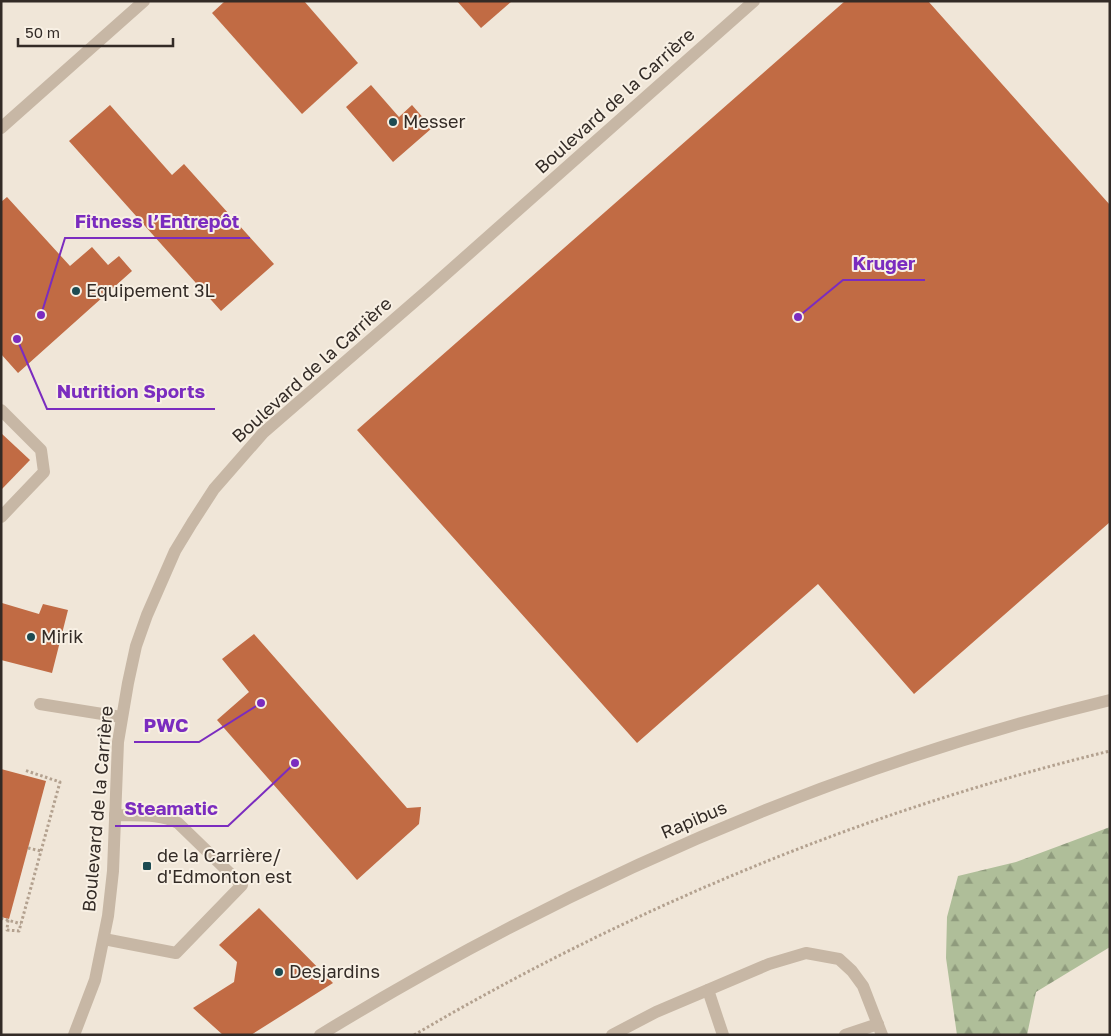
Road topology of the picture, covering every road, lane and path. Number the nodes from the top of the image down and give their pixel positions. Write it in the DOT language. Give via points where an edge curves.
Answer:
graph roads {
  1 [pos="144,1"];
  2 [pos="754,1"];
  3 [pos="1,128"];
  4 [pos="1,410"];
  5 [pos="1,517"];
  6 [pos="1110,700"];
  7 [pos="40,704"];
  8 [pos="121,717"];
  9 [pos="1110,751"];
  10 [pos="24,770"];
  11 [pos="115,815"];
  12 [pos="28,848"];
  13 [pos="41,851"];
  14 [pos="1,918"];
  15 [pos="8,920"];
  16 [pos="21,924"];
  17 [pos="104,939"];
  18 [pos="708,990"];
  19 [pos="880,1029"];
  20 [pos="74,1035"];
  21 [pos="320,1035"];
  22 [pos="414,1035"];
  23 [pos="612,1035"];
  24 [pos="722,1035"];
  25 [pos="845,1035"];
  1 -- 3 [label="street"];
  2 -- 8 [label="street, Boulevard de la Carrière" via="262,433 236,462 192,523 161,582 136,646"];
  4 -- 5 [label="street" via="41,450 44,472"];
  6 -- 21 [label="street, Rapibus" via="885,766 694,838 493,935"];
  7 -- 8 [label="street"];
  8 -- 11 [label="street, Boulevard de la Carrière"];
  9 -- 22 [label="path" via="903,811 740,873 563,954"];
  10 -- 13 [label="path" via="60,782"];
  11 -- 17 [label="street, Boulevard de la Carrière" via="112,886"];
  11 -- 17 [label="street" via="170,819 178,823 242,885 176,953"];
  12 -- 13 [label="path"];
  13 -- 16 [label="path"];
  14 -- 15 [label="path"];
  15 -- 16 [label="path"];
  15 -- 16 [label="path" via="7,930 19,931"];
  17 -- 20 [label="street, Boulevard de la Carrière" via="95,980"];
  18 -- 19 [label="street" via="786,958 806,953 823,955 838,960 852,971 863,986"];
  18 -- 23 [label="street"];
  18 -- 24 [label="street"];
  19 -- 25 [label="street"];
}
